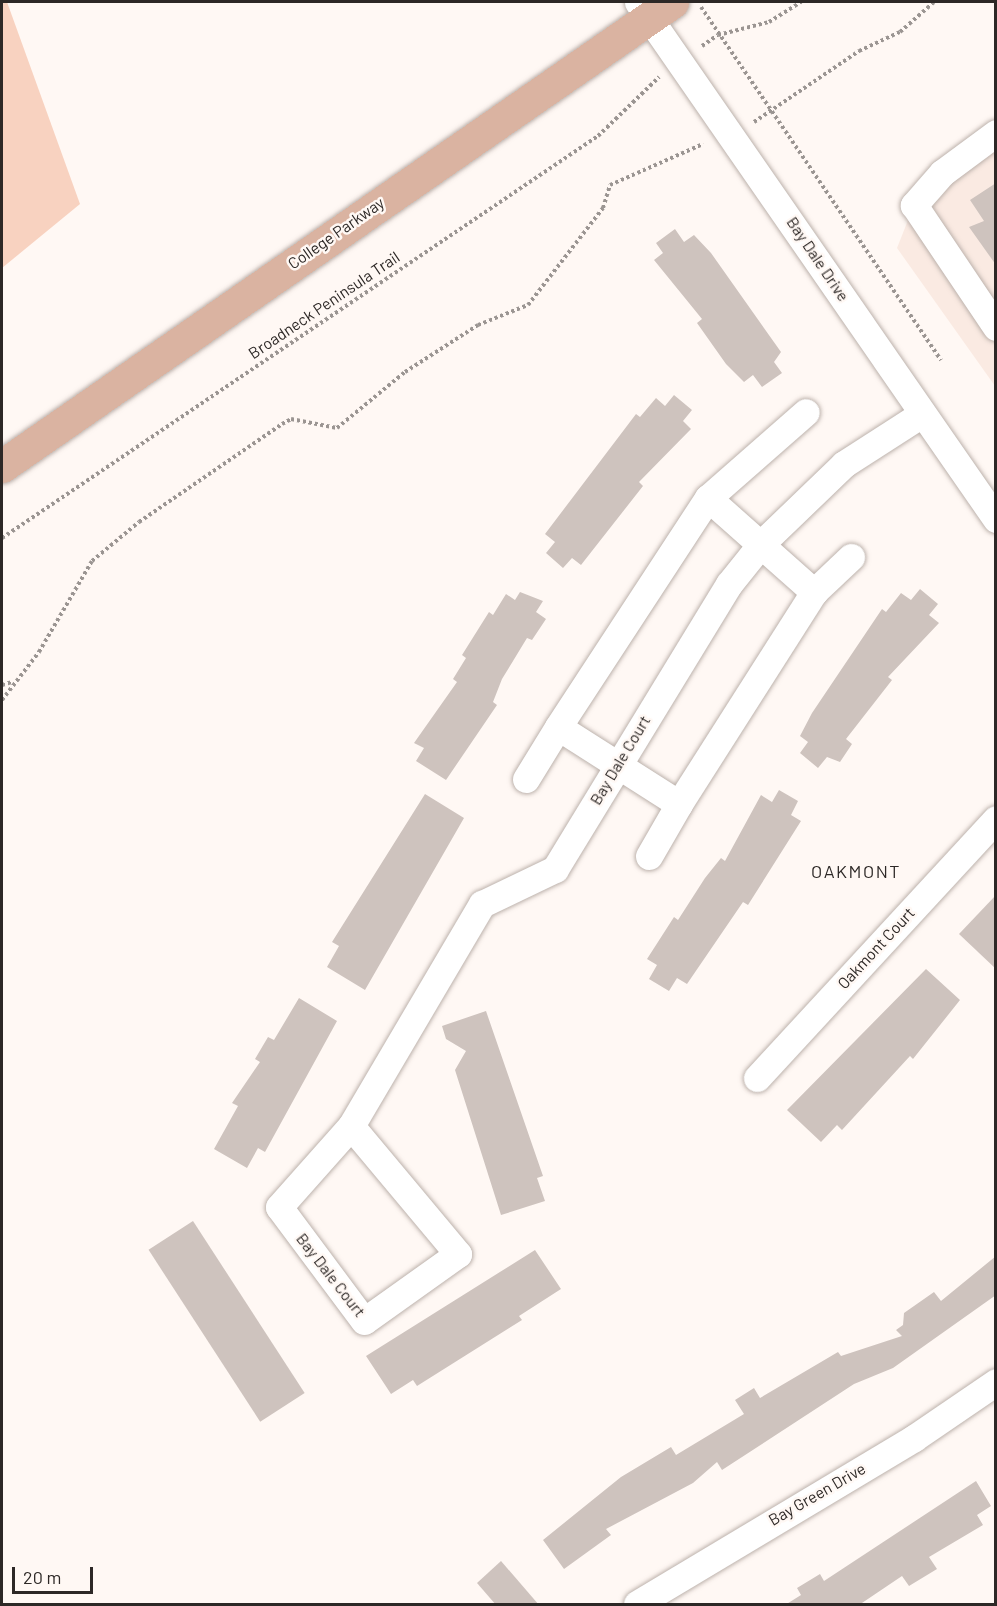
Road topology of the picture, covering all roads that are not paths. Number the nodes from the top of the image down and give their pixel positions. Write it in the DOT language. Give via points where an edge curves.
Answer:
graph roads {
  1 [pos="653,7"];
  2 [pos="996,133"];
  3 [pos="996,327"];
  4 [pos="806,412"];
  5 [pos="922,414"];
  6 [pos="2,466"];
  7 [pos="708,498"];
  8 [pos="996,519"];
  9 [pos="761,544"];
  10 [pos="851,557"];
  11 [pos="814,592"];
  12 [pos="558,727"];
  13 [pos="616,763"];
  14 [pos="526,779"];
  15 [pos="678,804"];
  16 [pos="996,819"];
  17 [pos="649,856"];
  18 [pos="757,1078"];
  19 [pos="351,1126"];
  20 [pos="996,1382"];
  21 [pos="637,1605"];
  1 -- 5 [label="street, Bay Dale Drive" via="731,135"];
  1 -- 6 [label="main road, College Parkway"];
  2 -- 3 [label="street" via="942,173 914,206"];
  4 -- 7 [label="street"];
  5 -- 8 [label="street, Bay Dale Drive"];
  5 -- 9 [label="street, Bay Dale Court" via="844,465"];
  7 -- 9 [label="street"];
  7 -- 12 [label="street"];
  9 -- 11 [label="street"];
  9 -- 13 [label="street, Bay Dale Court" via="729,584"];
  10 -- 11 [label="street"];
  11 -- 15 [label="street"];
  12 -- 13 [label="street"];
  12 -- 14 [label="street"];
  13 -- 15 [label="street"];
  13 -- 19 [label="street, Bay Dale Court" via="555,869 482,904"];
  15 -- 17 [label="street"];
  16 -- 18 [label="street, Oakmont Court"];
  19 -- 19 [label="street, Bay Dale Court" via="279,1207 364,1321 458,1254"];
  20 -- 21 [label="street, Bay Green Drive" via="914,1438"];
}
